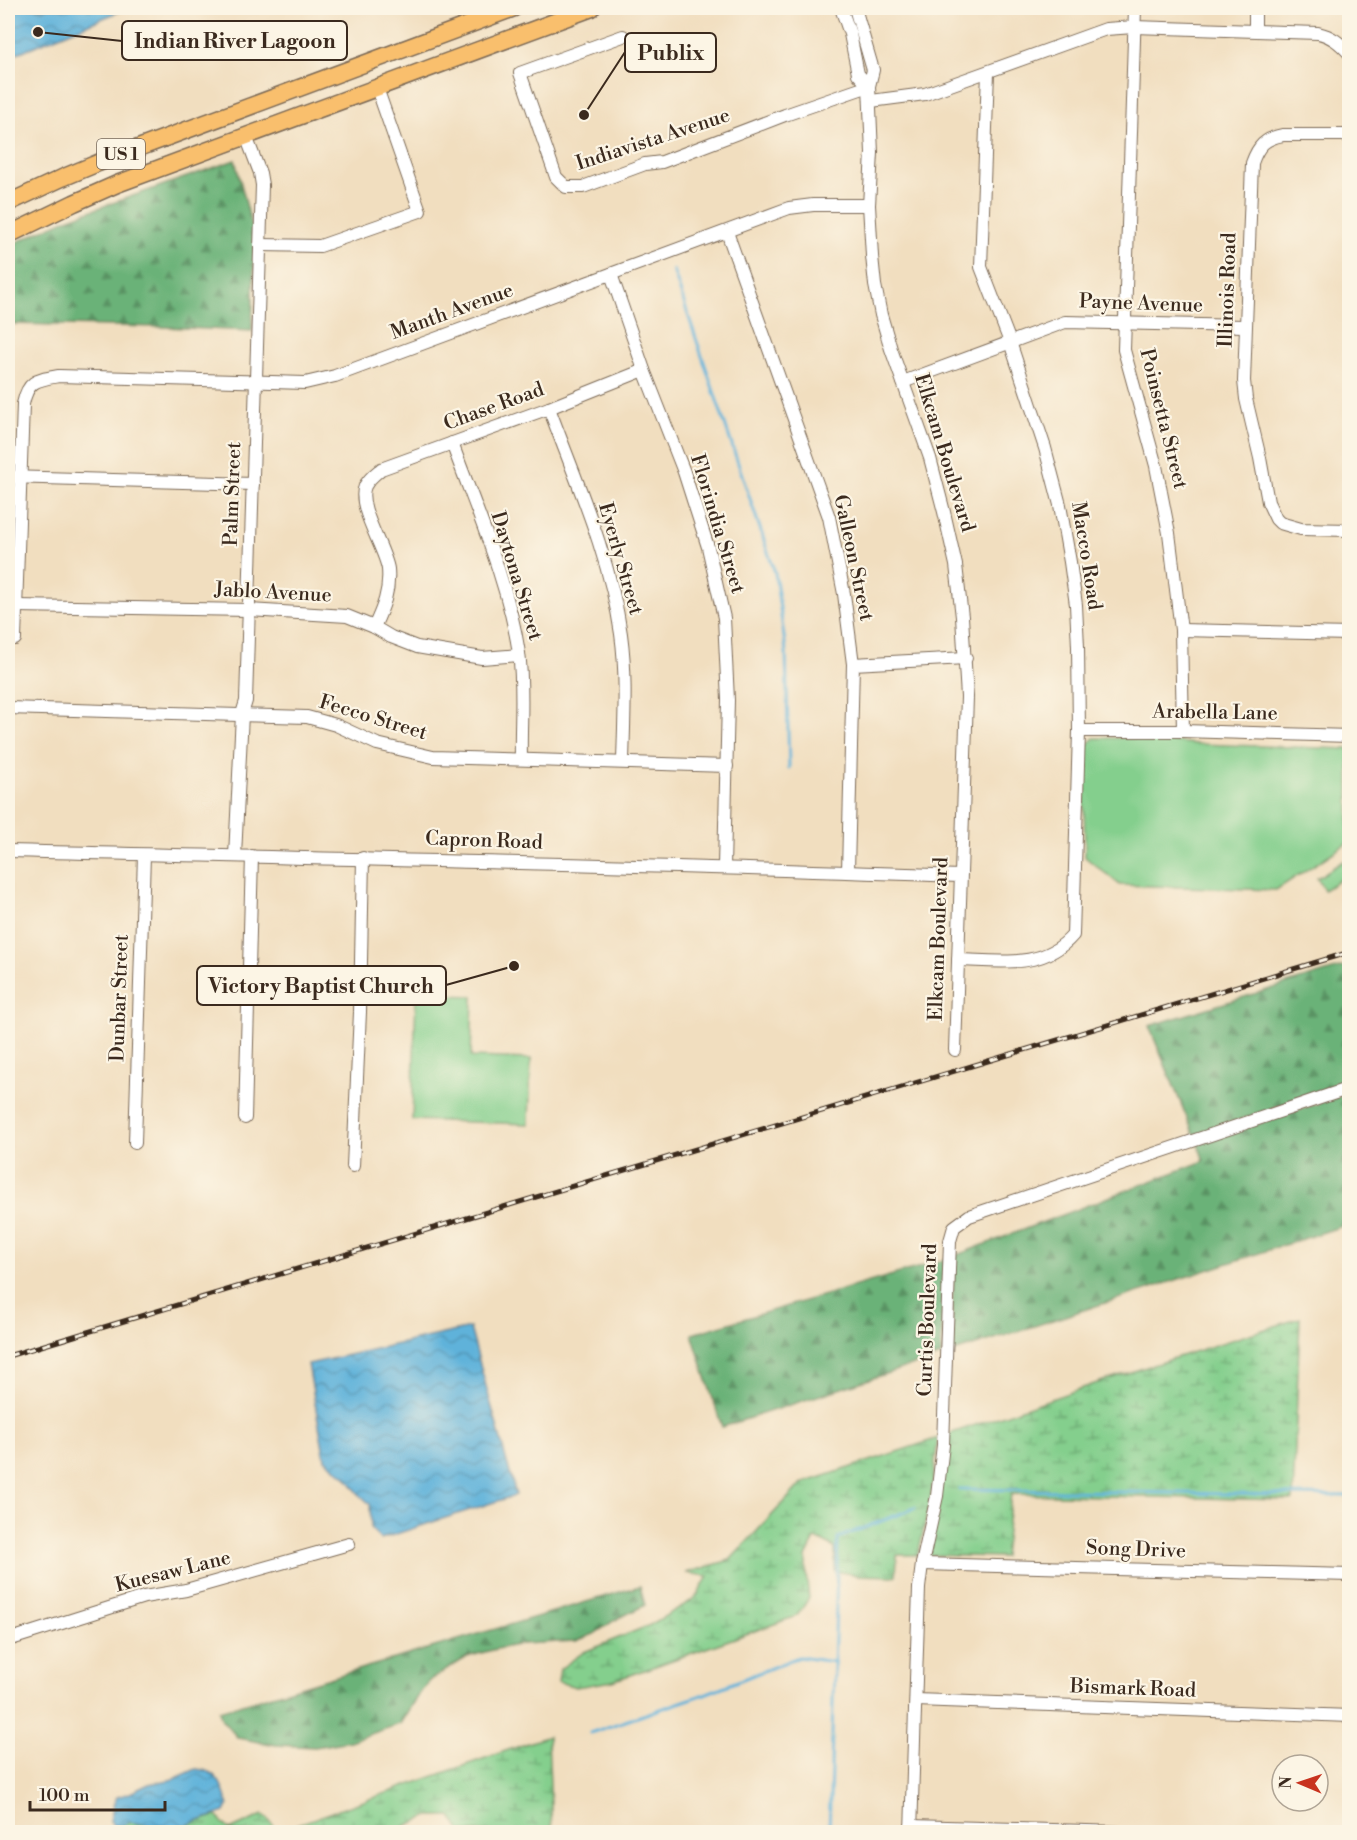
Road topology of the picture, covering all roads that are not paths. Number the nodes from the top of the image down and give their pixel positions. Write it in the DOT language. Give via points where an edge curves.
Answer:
graph roads {
  1 [pos="514,8"];
  2 [pos="592,8"];
  3 [pos="840,8"];
  4 [pos="855,8"];
  5 [pos="1135,8"];
  6 [pos="1255,8"];
  7 [pos="1134,27"];
  8 [pos="1255,30"];
  9 [pos="623,36"];
  10 [pos="1346,50"];
  11 [pos="988,72"];
  12 [pos="869,86"];
  13 [pos="377,88"];
  14 [pos="871,101"];
  15 [pos="1350,135"];
  16 [pos="246,136"];
  17 [pos="8,203"];
  18 [pos="869,205"];
  19 [pos="727,232"];
  20 [pos="8,235"];
  21 [pos="260,245"];
  22 [pos="611,274"];
  23 [pos="1125,323"];
  24 [pos="1245,327"];
  25 [pos="1010,342"];
  26 [pos="644,370"];
  27 [pos="1350,373"];
  28 [pos="256,382"];
  29 [pos="903,382"];
  30 [pos="1350,393"];
  31 [pos="549,408"];
  32 [pos="452,443"];
  33 [pos="14,477"];
  34 [pos="253,484"];
  35 [pos="1350,530"];
  36 [pos="17,606"];
  37 [pos="249,610"];
  38 [pos="374,627"];
  39 [pos="1181,630"];
  40 [pos="1350,634"];
  41 [pos="8,639"];
  42 [pos="519,655"];
  43 [pos="966,658"];
  44 [pos="853,664"];
  45 [pos="8,708"];
  46 [pos="242,714"];
  47 [pos="1079,730"];
  48 [pos="1183,731"];
  49 [pos="1350,736"];
  50 [pos="521,759"];
  51 [pos="623,762"];
  52 [pos="727,766"];
  53 [pos="8,850"];
  54 [pos="144,855"];
  55 [pos="235,856"];
  56 [pos="252,856"];
  57 [pos="363,858"];
  58 [pos="724,867"];
  59 [pos="848,872"];
  60 [pos="960,876"];
  61 [pos="958,960"];
  62 [pos="955,1050"];
  63 [pos="1350,1088"];
  64 [pos="245,1118"];
  65 [pos="135,1143"];
  66 [pos="353,1166"];
  67 [pos="349,1544"];
  68 [pos="922,1564"];
  69 [pos="1350,1575"];
  70 [pos="8,1640"];
  71 [pos="916,1700"];
  72 [pos="1350,1716"];
  73 [pos="911,1829"];
  74 [pos="1121,1833"];
  1 -- 17 [label="main road, US 1" via="98,163"];
  2 -- 13 [label="main road, US 1"];
  3 -- 12 [label="street, Elkcam Boulevard" via="858,74"];
  4 -- 12 [label="street, Elkcam Boulevard" via="873,70"];
  5 -- 7 [label="street, Poinsetta Street"];
  6 -- 8 [label="street"];
  7 -- 8 [label="street"];
  7 -- 11 [label="street" via="1106,29"];
  7 -- 23 [label="street, Poinsetta Street"];
  8 -- 10 [label="street" via="1318,33 1330,36"];
  9 -- 12 [label="street, Indiavista Avenue" via="520,73 556,177 566,186 583,187 645,164 662,162"];
  11 -- 14 [label="street" via="925,94"];
  11 -- 25 [label="street, Macco Road" via="981,267"];
  12 -- 14 [label="street, Elkcam Boulevard"];
  13 -- 16 [label="main road, US 1"];
  13 -- 21 [label="street" via="420,211 320,246"];
  14 -- 18 [label="street, Elkcam Boulevard"];
  15 -- 24 [label="street, Illinois Road" via="1283,135 1263,142 1256,151 1252,163"];
  16 -- 20 [label="main road, US 1" via="117,184"];
  16 -- 21 [label="street, Palm Street" via="261,179"];
  18 -- 19 [label="street, Manth Avenue" via="789,208"];
  18 -- 29 [label="street, Elkcam Boulevard" via="875,285"];
  19 -- 22 [label="street, Manth Avenue"];
  19 -- 44 [label="street, Galleon Street" via="829,517"];
  21 -- 28 [label="street, Palm Street"];
  22 -- 26 [label="street, Florindia Street"];
  22 -- 28 [label="street, Manth Avenue" via="335,376 305,382"];
  23 -- 24 [label="street, Payne Avenue"];
  23 -- 25 [label="street, Payne Avenue" via="1065,322"];
  23 -- 39 [label="street, Poinsetta Street" via="1124,350 1156,466"];
  24 -- 35 [label="street, Illinois Road" via="1246,399 1270,509 1280,523 1301,529"];
  25 -- 29 [label="street, Payne Avenue"];
  25 -- 47 [label="street, Macco Road" via="1060,505 1078,647"];
  26 -- 31 [label="street, Chase Road"];
  26 -- 52 [label="street, Florindia Street" via="684,472 708,547 724,618"];
  27 -- 30 [label="street"];
  28 -- 33 [label="street, Manth Avenue" via="59,376 35,381 26,390"];
  28 -- 34 [label="street, Palm Street"];
  29 -- 43 [label="street, Elkcam Boulevard" via="944,512 956,565"];
  31 -- 32 [label="street, Chase Road"];
  31 -- 51 [label="street, Eyerly Street" via="611,582 621,635 625,690"];
  32 -- 38 [label="street, Chase Road" via="381,469 364,488 364,500 388,566 389,585"];
  32 -- 42 [label="street, Daytona Street" via="501,581"];
  33 -- 34 [label="street"];
  33 -- 36 [label="street"];
  34 -- 37 [label="street, Palm Street"];
  36 -- 37 [label="street, Jablo Avenue"];
  36 -- 41 [label="street" via="15,639"];
  37 -- 38 [label="street, Jablo Avenue" via="347,616"];
  37 -- 46 [label="street, Palm Street" via="246,701"];
  38 -- 42 [label="street, Jablo Avenue" via="417,647 482,657"];
  39 -- 40 [label="street"];
  39 -- 48 [label="street, Poinsetta Street"];
  42 -- 50 [label="street, Daytona Street" via="523,700"];
  43 -- 44 [label="street"];
  43 -- 60 [label="street, Elkcam Boulevard"];
  44 -- 59 [label="street, Galleon Street"];
  45 -- 46 [label="street, Fecco Street"];
  46 -- 50 [label="street, Fecco Street" via="307,717 377,744 433,757"];
  46 -- 55 [label="street, Palm Street"];
  47 -- 48 [label="street, Arabella Lane"];
  47 -- 61 [label="street, Macco Road" via="1073,935 1056,951 1022,962"];
  48 -- 49 [label="street, Arabella Lane"];
  50 -- 51 [label="street, Fecco Street"];
  51 -- 52 [label="street, Fecco Street"];
  52 -- 58 [label="street, Florindia Street"];
  53 -- 54 [label="street, Capron Road"];
  54 -- 55 [label="street, Capron Road"];
  54 -- 65 [label="street, Dunbar Street"];
  55 -- 56 [label="street, Capron Road"];
  56 -- 57 [label="street, Capron Road"];
  56 -- 64 [label="street"];
  57 -- 58 [label="street, Capron Road"];
  57 -- 66 [label="street"];
  58 -- 59 [label="street, Capron Road"];
  59 -- 60 [label="street, Capron Road"];
  60 -- 61 [label="street, Elkcam Boulevard"];
  61 -- 62 [label="street, Elkcam Boulevard"];
  63 -- 68 [label="street, Curtis Boulevard" via="969,1215 954,1227 950,1241 943,1445"];
  67 -- 70 [label="street, Kuesaw Lane" via="186,1590 144,1597"];
  68 -- 69 [label="street, Song Drive"];
  68 -- 71 [label="street, Curtis Boulevard"];
  71 -- 72 [label="street, Bismark Road"];
  71 -- 73 [label="street, Curtis Boulevard"];
  73 -- 74 [label="street"];
}
